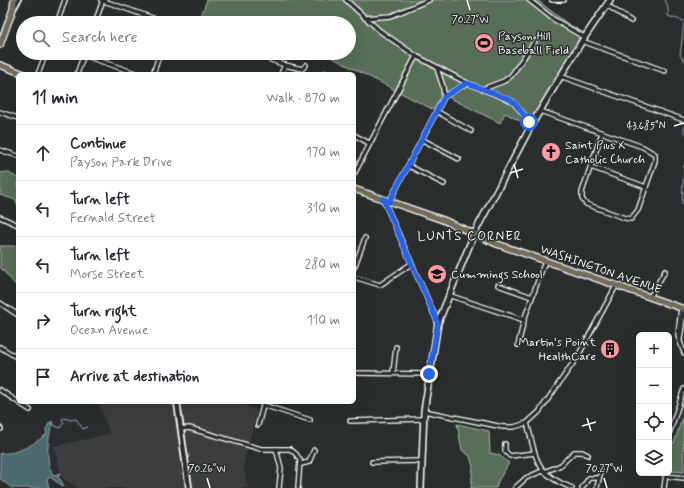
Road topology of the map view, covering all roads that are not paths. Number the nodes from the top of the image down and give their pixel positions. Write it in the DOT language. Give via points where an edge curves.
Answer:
graph roads {
  1 [pos="10,0"];
  2 [pos="14,0"];
  3 [pos="18,0"];
  4 [pos="64,0"];
  5 [pos="102,0"];
  6 [pos="346,0"];
  7 [pos="429,0"];
  8 [pos="529,0"];
  9 [pos="552,0"];
  10 [pos="564,0"];
  11 [pos="609,2"];
  12 [pos="13,9"];
  13 [pos="59,16"];
  14 [pos="97,16"];
  15 [pos="147,16"];
  16 [pos="365,18"];
  17 [pos="631,21"];
  18 [pos="4,34"];
  19 [pos="583,39"];
  20 [pos="535,42"];
  21 [pos="0,45"];
  22 [pos="416,56"];
  23 [pos="43,60"];
  24 [pos="82,60"];
  25 [pos="100,60"];
  26 [pos="158,60"];
  27 [pos="271,60"];
  28 [pos="0,65"];
  29 [pos="285,65"];
  30 [pos="306,65"];
  31 [pos="437,68"];
  32 [pos="665,71"];
  33 [pos="19,72"];
  34 [pos="39,72"];
  35 [pos="78,72"];
  36 [pos="133,72"];
  37 [pos="154,72"];
  38 [pos="282,72"];
  39 [pos="560,76"];
  40 [pos="467,83"];
  41 [pos="483,89"];
  42 [pos="444,97"];
  43 [pos="540,111"];
  44 [pos="0,112"];
  45 [pos="438,112"];
  46 [pos="16,117"];
  47 [pos="683,120"];
  48 [pos="532,124"];
  49 [pos="471,131"];
  50 [pos="602,133"];
  51 [pos="356,136"];
  52 [pos="423,140"];
  53 [pos="369,143"];
  54 [pos="0,150"];
  55 [pos="16,155"];
  56 [pos="459,159"];
  57 [pos="409,166"];
  58 [pos="591,167"];
  59 [pos="356,170"];
  60 [pos="444,184"];
  61 [pos="646,187"];
  62 [pos="356,190"];
  63 [pos="383,199"];
  64 [pos="389,202"];
  65 [pos="0,218"];
  66 [pos="16,224"];
  67 [pos="474,234"];
  68 [pos="365,238"];
  69 [pos="545,261"];
  70 [pos="356,263"];
  71 [pos="411,264"];
  72 [pos="665,271"];
  73 [pos="356,277"];
  74 [pos="498,285"];
  75 [pos="616,286"];
  76 [pos="448,295"];
  77 [pos="532,297"];
  78 [pos="650,297"];
  79 [pos="0,303"];
  80 [pos="683,310"];
  81 [pos="16,314"];
  82 [pos="524,320"];
  83 [pos="438,323"];
  84 [pos="518,345"];
  85 [pos="0,347"];
  86 [pos="396,347"];
  87 [pos="684,353"];
  88 [pos="16,357"];
  89 [pos="356,373"];
  90 [pos="393,373"];
  91 [pos="429,374"];
  92 [pos="684,389"];
  93 [pos="0,390"];
  94 [pos="16,401"];
  95 [pos="21,404"];
  96 [pos="177,404"];
  97 [pos="264,404"];
  98 [pos="30,410"];
  99 [pos="424,411"];
  100 [pos="423,419"];
  101 [pos="310,420"];
  102 [pos="350,421"];
  103 [pos="527,423"];
  104 [pos="258,424"];
  105 [pos="672,425"];
  106 [pos="181,429"];
  107 [pos="505,444"];
  108 [pos="276,449"];
  109 [pos="314,450"];
  110 [pos="535,453"];
  111 [pos="588,455"];
  112 [pos="422,460"];
  113 [pos="372,462"];
  114 [pos="301,464"];
  115 [pos="601,471"];
  116 [pos="543,472"];
  117 [pos="672,475"];
  118 [pos="666,476"];
  119 [pos="599,478"];
  120 [pos="684,478"];
  121 [pos="597,487"];
  122 [pos="189,488"];
  123 [pos="279,488"];
  124 [pos="298,488"];
  125 [pos="421,488"];
  126 [pos="515,488"];
  127 [pos="571,488"];
  128 [pos="582,488"];
  129 [pos="664,488"];
  1 -- 18 [label="main road"];
  2 -- 12 [label="main road"];
  3 -- 12 [label="street"];
  4 -- 13 [label="street"];
  5 -- 14 [label="street"];
  5 -- 15 [label="street"];
  6 -- 16 [label="street"];
  7 -- 16 [label="street" via="391,16"];
  8 -- 19 [label="street"];
  9 -- 10 [label="street"];
  11 -- 17 [label="street"];
  11 -- 19 [label="main road"];
  12 -- 18 [label="main road"];
  16 -- 22 [label="street"];
  18 -- 21 [label="main road"];
  19 -- 32 [label="street"];
  19 -- 39 [label="main road"];
  20 -- 41 [label="street" via="511,76"];
  22 -- 31 [label="street"];
  22 -- 53 [label="street"];
  23 -- 34 [label="street"];
  24 -- 35 [label="street"];
  25 -- 36 [label="street"];
  26 -- 37 [label="street"];
  27 -- 29 [label="street"];
  28 -- 33 [label="main road"];
  29 -- 30 [label="street" via="302,69"];
  29 -- 38 [label="street"];
  31 -- 40 [label="street"];
  31 -- 42 [label="street"];
  39 -- 43 [label="main road"];
  39 -- 47 [label="street"];
  40 -- 41 [label="street"];
  40 -- 42 [label="street"];
  41 -- 48 [label="street" via="512,101"];
  42 -- 45 [label="street"];
  43 -- 48 [label="main road"];
  43 -- 50 [label="street"];
  44 -- 46 [label="street"];
  45 -- 49 [label="street"];
  45 -- 52 [label="street"];
  48 -- 67 [label="main road"];
  50 -- 58 [label="street"];
  50 -- 61 [label="street" via="643,147 655,154"];
  51 -- 53 [label="street"];
  52 -- 56 [label="street"];
  52 -- 57 [label="street"];
  53 -- 59 [label="street"];
  54 -- 55 [label="street"];
  57 -- 60 [label="street"];
  57 -- 64 [label="street"];
  58 -- 61 [label="street"];
  58 -- 61 [label="street" via="582,192 583,202 628,219 635,216"];
  62 -- 63 [label="main road, WASHINGTON AVENUE"];
  63 -- 64 [label="main road, WASHINGTON AVENUE"];
  63 -- 71 [label="street"];
  64 -- 67 [label="main road, WASHINGTON AVENUE" via="443,220"];
  65 -- 66 [label="street"];
  67 -- 69 [label="main road, WASHINGTON AVENUE"];
  67 -- 76 [label="main road"];
  68 -- 70 [label="street"];
  69 -- 75 [label="main road, WASHINGTON AVENUE"];
  69 -- 77 [label="street"];
  71 -- 73 [label="street" via="380,286"];
  71 -- 83 [label="street"];
  72 -- 78 [label="street"];
  74 -- 77 [label="street"];
  75 -- 78 [label="main road, WASHINGTON AVENUE"];
  75 -- 103 [label="street" via="576,360 539,412"];
  76 -- 82 [label="street"];
  76 -- 83 [label="main road"];
  77 -- 82 [label="street"];
  78 -- 80 [label="main road, WASHINGTON AVENUE"];
  79 -- 81 [label="street"];
  80 -- 87 [label="street" via="678,328"];
  82 -- 84 [label="street"];
  83 -- 91 [label="main road"];
  85 -- 88 [label="street"];
  86 -- 90 [label="street"];
  89 -- 90 [label="street"];
  90 -- 91 [label="street"];
  91 -- 99 [label="main road"];
  92 -- 105 [label="street"];
  93 -- 94 [label="street"];
  95 -- 98 [label="street"];
  96 -- 106 [label="street"];
  97 -- 101 [label="street"];
  97 -- 104 [label="street"];
  99 -- 100 [label="main road"];
  99 -- 103 [label="street" via="503,427"];
  100 -- 102 [label="street"];
  100 -- 112 [label="main road"];
  103 -- 110 [label="street"];
  106 -- 108 [label="street" via="190,428 261,449"];
  106 -- 122 [label="street"];
  107 -- 110 [label="street" via="505,451 510,456"];
  108 -- 114 [label="street" via="286,448 293,451"];
  108 -- 123 [label="street" via="281,468"];
  109 -- 114 [label="street" via="309,462"];
  110 -- 116 [label="street"];
  111 -- 116 [label="street" via="574,452 561,465"];
  112 -- 113 [label="street"];
  112 -- 125 [label="main road"];
  114 -- 124 [label="street"];
  115 -- 119 [label="street"];
  116 -- 126 [label="street" via="526,478"];
  116 -- 127 [label="street" via="554,481"];
  117 -- 120 [label="street"];
  118 -- 129 [label="street"];
  119 -- 121 [label="street"];
  119 -- 128 [label="street" via="589,478"];
}
